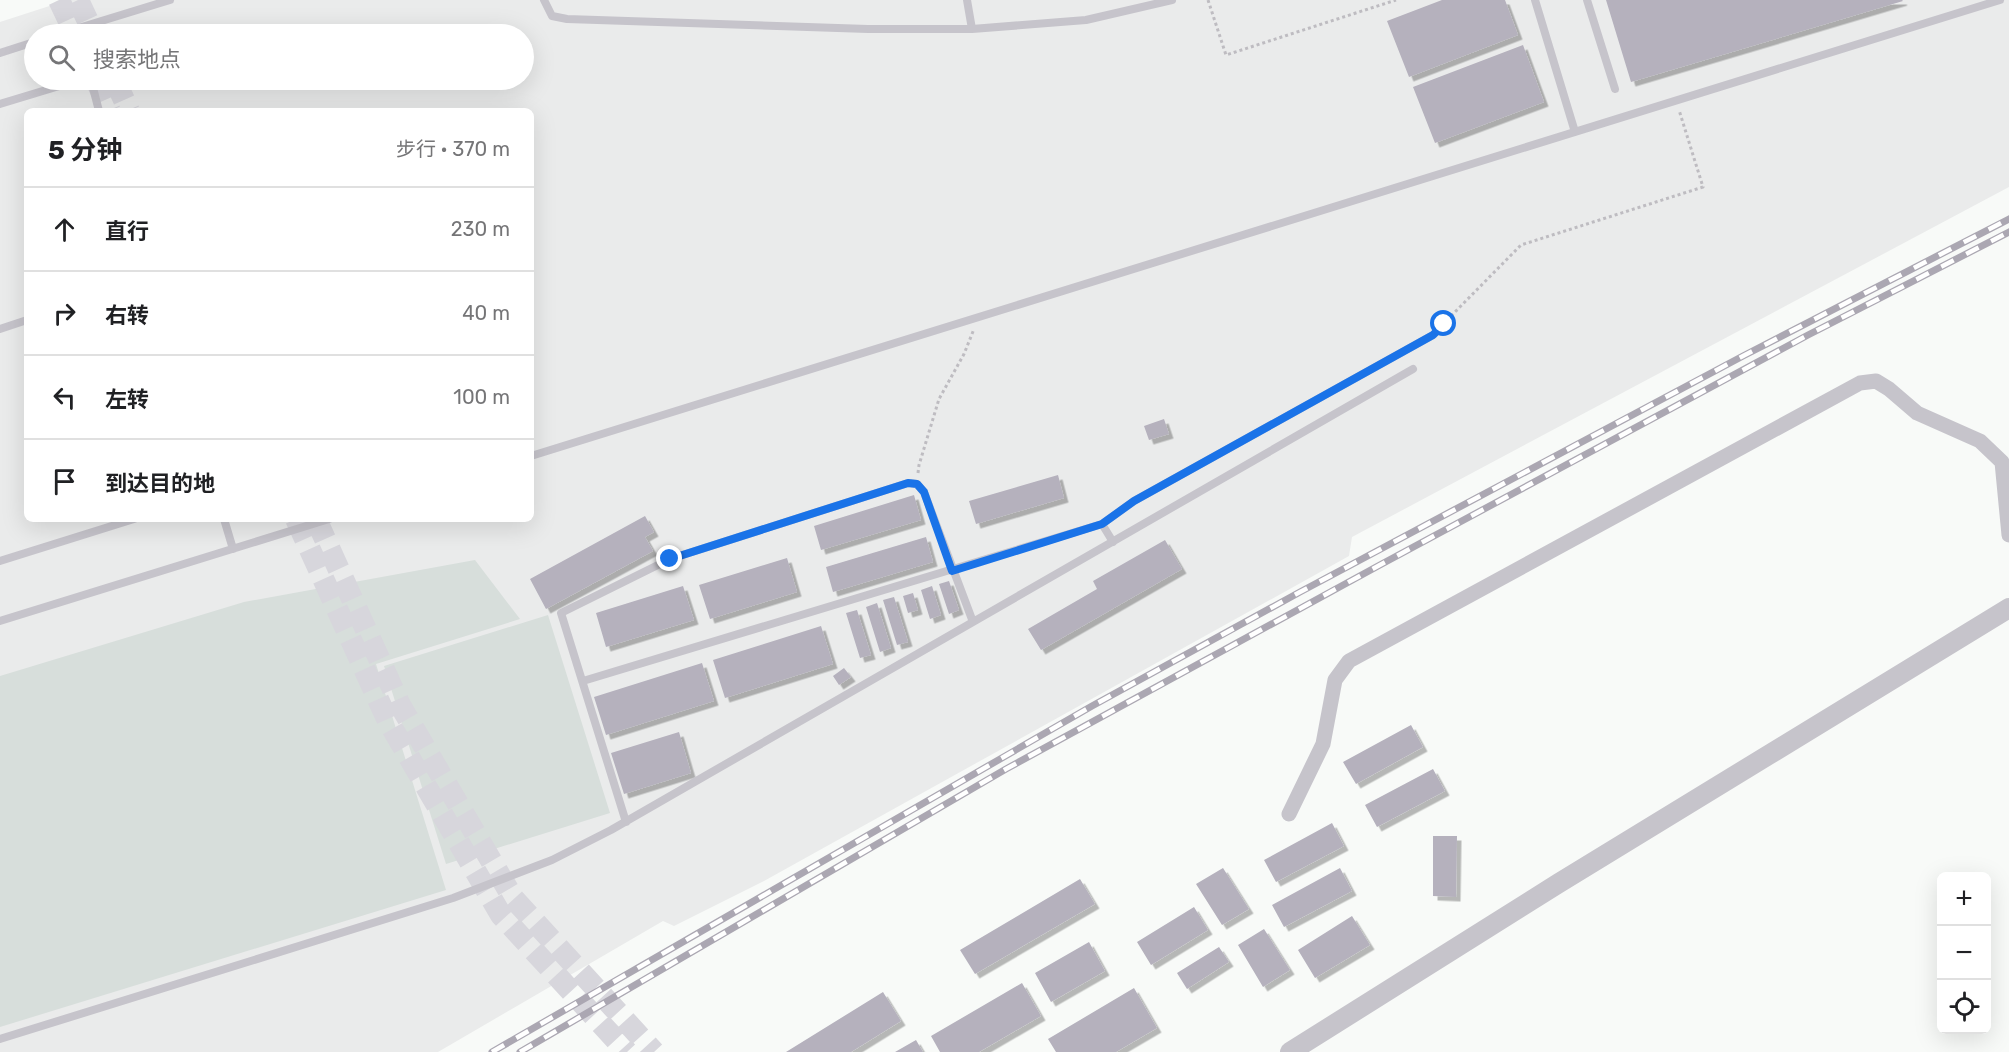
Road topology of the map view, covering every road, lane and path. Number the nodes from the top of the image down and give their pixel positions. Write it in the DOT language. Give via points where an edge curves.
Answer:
graph roads {
  1 [pos="170,0"];
  2 [pos="544,0"];
  3 [pos="968,0"];
  4 [pos="1172,0"];
  5 [pos="1208,0"];
  6 [pos="1396,0"];
  7 [pos="1535,0"];
  8 [pos="1587,0"];
  9 [pos="2000,0"];
  10 [pos="101,24"];
  11 [pos="972,29"];
  12 [pos="24,45"];
  13 [pos="0,53"];
  14 [pos="1615,89"];
  15 [pos="46,90"];
  16 [pos="94,90"];
  17 [pos="1676,101"];
  18 [pos="0,104"];
  19 [pos="98,108"];
  20 [pos="1575,132"];
  21 [pos="980,317"];
  22 [pos="24,321"];
  23 [pos="1444,324"];
  24 [pos="0,329"];
  25 [pos="1413,369"];
  26 [pos="534,455"];
  27 [pos="917,484"];
  28 [pos="124,522"];
  29 [pos="225,522"];
  30 [pos="319,522"];
  31 [pos="1102,524"];
  32 [pos="2009,535"];
  33 [pos="1113,542"];
  34 [pos="233,549"];
  35 [pos="0,561"];
  36 [pos="952,571"];
  37 [pos="2009,608"];
  38 [pos="0,621"];
  39 [pos="973,622"];
  40 [pos="583,681"];
  41 [pos="1288,814"];
  42 [pos="626,822"];
  43 [pos="0,1039"];
  44 [pos="1290,1052"];
  1 -- 10 [label="lane"];
  2 -- 11 [label="lane" via="552,16 567,19"];
  3 -- 11 [label="lane"];
  4 -- 11 [label="lane" via="1086,20"];
  5 -- 6 [label="path" via="1226,55"];
  7 -- 20 [label="lane"];
  8 -- 14 [label="lane"];
  9 -- 17 [label="lane"];
  12 -- 13 [label="lane"];
  15 -- 18 [label="lane"];
  16 -- 19 [label="lane"];
  17 -- 20 [label="lane"];
  17 -- 23 [label="path" via="1703,187 1521,245"];
  20 -- 21 [label="lane"];
  21 -- 26 [label="lane"];
  21 -- 27 [label="path" via="939,399"];
  22 -- 24 [label="lane"];
  23 -- 31 [label="lane" via="1433,335 1134,501"];
  25 -- 33 [label="lane"];
  27 -- 36 [label="lane" via="924,492"];
  27 -- 40 [label="lane" via="908,483 670,559 561,613"];
  28 -- 35 [label="lane"];
  29 -- 34 [label="lane"];
  30 -- 34 [label="lane"];
  31 -- 33 [label="lane"];
  31 -- 36 [label="lane"];
  32 -- 41 [label="street" via="2002,462 1980,441 1917,413 1875,381 1860,383 1349,662 1335,680 1323,744"];
  33 -- 39 [label="lane"];
  34 -- 38 [label="lane"];
  36 -- 39 [label="lane"];
  36 -- 40 [label="lane"];
  37 -- 44 [label="street"];
  39 -- 42 [label="lane"];
  40 -- 42 [label="lane"];
  42 -- 43 [label="lane" via="552,860 453,898"];
}
